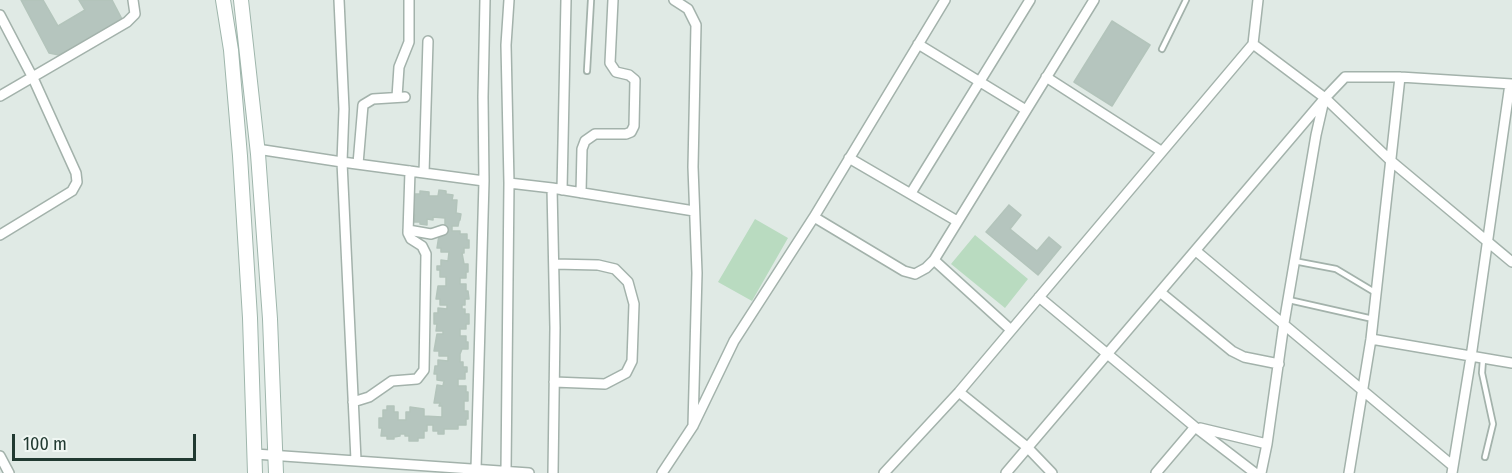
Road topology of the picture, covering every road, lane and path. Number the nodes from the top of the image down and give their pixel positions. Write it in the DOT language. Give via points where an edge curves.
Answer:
graph roads {
  1 [pos="132,0"];
  2 [pos="223,0"];
  3 [pos="241,0"];
  4 [pos="339,0"];
  5 [pos="409,0"];
  6 [pos="485,0"];
  7 [pos="509,0"];
  8 [pos="566,0"];
  9 [pos="591,0"];
  10 [pos="613,0"];
  11 [pos="674,0"];
  12 [pos="945,0"];
  13 [pos="1030,0"];
  14 [pos="1094,0"];
  15 [pos="1186,0"];
  16 [pos="1258,0"];
  17 [pos="0,15"];
  18 [pos="428,41"];
  19 [pos="918,44"];
  20 [pos="1253,44"];
  21 [pos="1162,49"];
  22 [pos="587,71"];
  23 [pos="1046,77"];
  24 [pos="1400,77"];
  25 [pos="33,78"];
  26 [pos="979,81"];
  27 [pos="1511,84"];
  28 [pos="0,96"];
  29 [pos="1325,98"];
  30 [pos="1026,110"];
  31 [pos="257,148"];
  32 [pos="1161,151"];
  33 [pos="849,158"];
  34 [pos="1391,161"];
  35 [pos="342,162"];
  36 [pos="358,164"];
  37 [pos="410,171"];
  38 [pos="424,173"];
  39 [pos="484,181"];
  40 [pos="509,183"];
  41 [pos="552,188"];
  42 [pos="562,190"];
  43 [pos="581,193"];
  44 [pos="911,193"];
  45 [pos="694,211"];
  46 [pos="814,217"];
  47 [pos="957,221"];
  48 [pos="408,230"];
  49 [pos="443,230"];
  50 [pos="0,235"];
  51 [pos="1487,239"];
  52 [pos="1196,250"];
  53 [pos="934,261"];
  54 [pos="1294,261"];
  55 [pos="1512,262"];
  56 [pos="554,264"];
  57 [pos="1160,292"];
  58 [pos="1377,293"];
  59 [pos="1040,297"];
  60 [pos="1289,300"];
  61 [pos="1373,319"];
  62 [pos="1284,323"];
  63 [pos="1011,330"];
  64 [pos="1371,339"];
  65 [pos="1107,354"];
  66 [pos="1471,357"];
  67 [pos="1483,358"];
  68 [pos="1512,363"];
  69 [pos="1279,364"];
  70 [pos="554,382"];
  71 [pos="959,392"];
  72 [pos="1363,392"];
  73 [pos="353,402"];
  74 [pos="693,426"];
  75 [pos="1195,427"];
  76 [pos="1267,444"];
  77 [pos="1027,447"];
  78 [pos="255,454"];
  79 [pos="276,454"];
  80 [pos="0,456"];
  81 [pos="1485,457"];
  82 [pos="356,460"];
  83 [pos="476,469"];
  84 [pos="1158,470"];
  85 [pos="1452,470"];
  86 [pos="488,471"];
  87 [pos="506,471"];
  88 [pos="9,473"];
  89 [pos="255,473"];
  90 [pos="276,473"];
  91 [pos="529,473"];
  92 [pos="553,473"];
  93 [pos="662,473"];
  94 [pos="884,473"];
  95 [pos="1006,473"];
  96 [pos="1052,473"];
  97 [pos="1170,473"];
  98 [pos="1255,473"];
  99 [pos="1261,473"];
  100 [pos="1349,473"];
  1 -- 25 [label="street" via="135,14 126,22"];
  2 -- 78 [label="main road" via="240,156"];
  3 -- 31 [label="main road"];
  4 -- 35 [label="street"];
  5 -- 36 [label="street" via="409,42 399,67 401,97 373,99 363,105"];
  6 -- 39 [label="street"];
  7 -- 40 [label="street"];
  8 -- 42 [label="street"];
  9 -- 22 [label="lane"];
  10 -- 43 [label="street" via="610,63 616,72 635,80 634,126 626,134 595,134 585,141"];
  11 -- 45 [label="street" via="688,9 696,25"];
  12 -- 19 [label="street"];
  13 -- 26 [label="street"];
  14 -- 23 [label="street"];
  15 -- 21 [label="lane"];
  16 -- 20 [label="street"];
  17 -- 25 [label="street"];
  18 -- 38 [label="street"];
  19 -- 26 [label="street"];
  19 -- 33 [label="street"];
  20 -- 29 [label="street"];
  20 -- 32 [label="street"];
  23 -- 30 [label="street"];
  23 -- 32 [label="street"];
  24 -- 27 [label="street"];
  24 -- 29 [label="street" via="1345,77"];
  24 -- 34 [label="street"];
  25 -- 28 [label="street"];
  25 -- 50 [label="street" via="78,182 72,192"];
  26 -- 30 [label="street"];
  26 -- 44 [label="street"];
  27 -- 51 [label="street"];
  29 -- 34 [label="street"];
  29 -- 52 [label="street"];
  29 -- 54 [label="street"];
  30 -- 47 [label="street"];
  31 -- 35 [label="street"];
  31 -- 79 [label="main road"];
  32 -- 59 [label="street"];
  33 -- 44 [label="street"];
  33 -- 46 [label="street"];
  34 -- 51 [label="street"];
  34 -- 58 [label="street"];
  35 -- 36 [label="street"];
  35 -- 73 [label="street"];
  36 -- 37 [label="street"];
  37 -- 38 [label="street"];
  37 -- 48 [label="street"];
  38 -- 39 [label="street"];
  39 -- 83 [label="street"];
  40 -- 41 [label="street"];
  40 -- 87 [label="street"];
  41 -- 42 [label="street"];
  41 -- 56 [label="street"];
  42 -- 43 [label="street"];
  43 -- 45 [label="street"];
  44 -- 47 [label="street"];
  45 -- 74 [label="street" via="697,273"];
  46 -- 53 [label="street" via="904,271 915,273"];
  46 -- 74 [label="street" via="734,341"];
  47 -- 53 [label="street"];
  48 -- 49 [label="street" via="431,234"];
  48 -- 73 [label="street" via="426,254 424,370 417,379 392,381"];
  51 -- 55 [label="street"];
  51 -- 66 [label="street"];
  52 -- 57 [label="street"];
  52 -- 62 [label="street"];
  53 -- 63 [label="street"];
  54 -- 58 [label="lane" via="1336,269"];
  54 -- 60 [label="street"];
  56 -- 70 [label="street"];
  56 -- 70 [label="street" via="615,269 628,282 634,304 632,362 626,373 605,384"];
  57 -- 65 [label="street"];
  57 -- 69 [label="street" via="1232,351"];
  58 -- 61 [label="street"];
  59 -- 63 [label="street"];
  59 -- 65 [label="street"];
  60 -- 61 [label="lane"];
  60 -- 62 [label="street"];
  61 -- 64 [label="street"];
  62 -- 69 [label="street"];
  62 -- 72 [label="street"];
  63 -- 71 [label="street"];
  64 -- 66 [label="street"];
  64 -- 72 [label="street"];
  65 -- 75 [label="street"];
  65 -- 77 [label="street"];
  66 -- 67 [label="street"];
  66 -- 85 [label="street"];
  67 -- 68 [label="street"];
  67 -- 81 [label="lane" via="1482,373 1493,424"];
  69 -- 76 [label="street"];
  70 -- 92 [label="street"];
  71 -- 77 [label="street"];
  71 -- 94 [label="street"];
  72 -- 85 [label="street"];
  72 -- 100 [label="street"];
  73 -- 82 [label="street"];
  74 -- 93 [label="street"];
  75 -- 76 [label="street"];
  75 -- 84 [label="street"];
  75 -- 98 [label="street"];
  76 -- 99 [label="street"];
  77 -- 95 [label="street"];
  77 -- 96 [label="street"];
  78 -- 79 [label="street"];
  78 -- 89 [label="main road"];
  79 -- 82 [label="street"];
  79 -- 90 [label="main road"];
  80 -- 88 [label="street"];
  82 -- 83 [label="street"];
  83 -- 86 [label="street"];
  84 -- 97 [label="street"];
  86 -- 87 [label="street"];
  87 -- 91 [label="street"];
}
